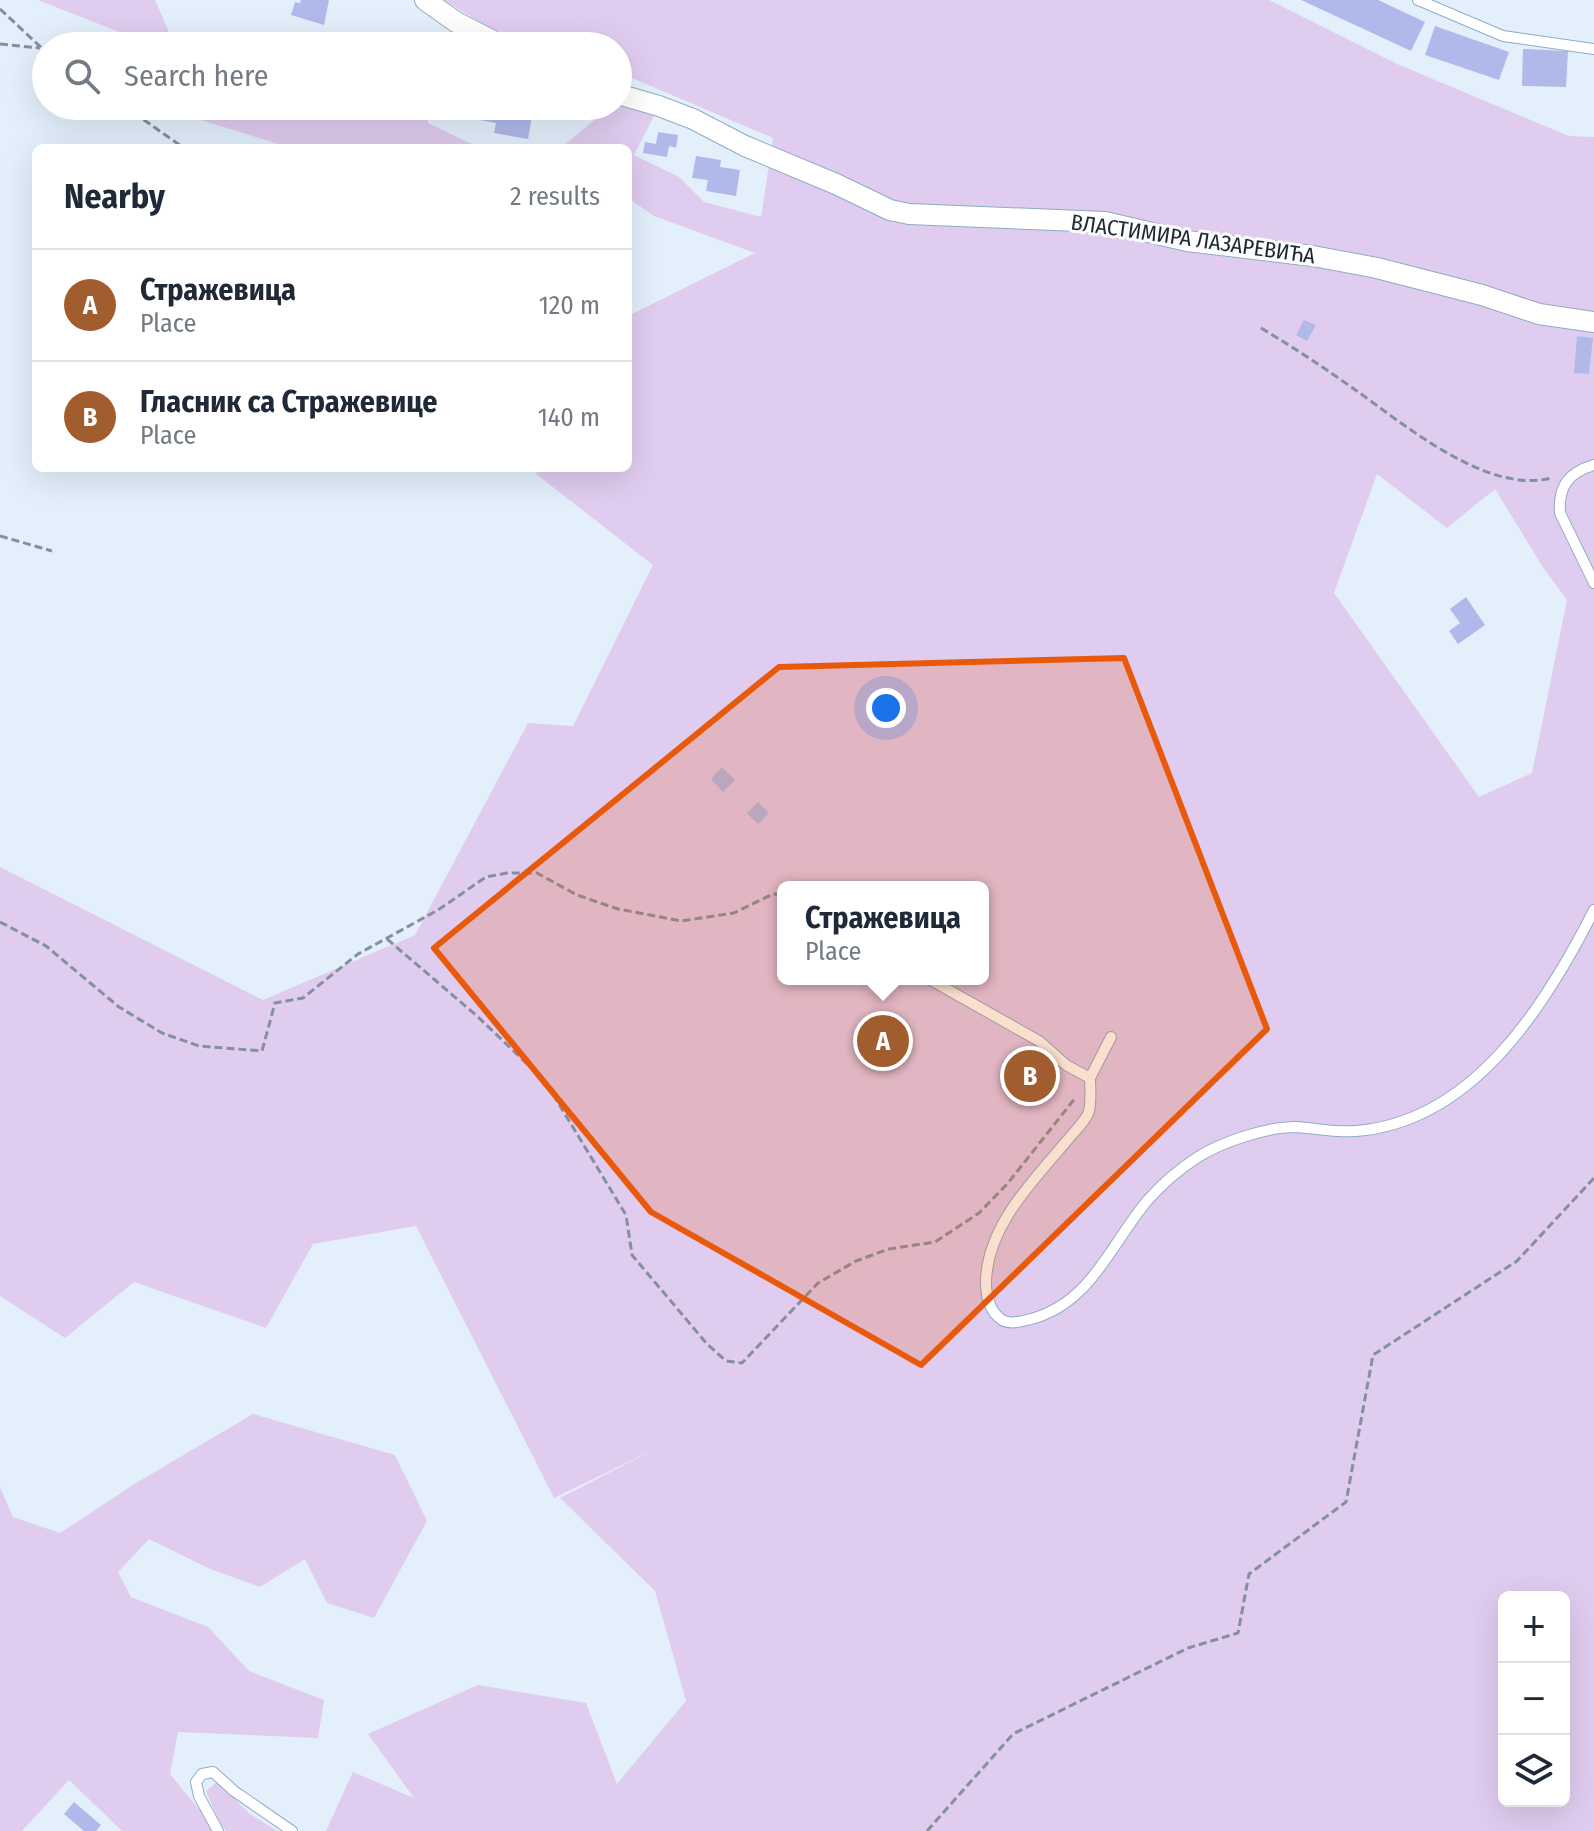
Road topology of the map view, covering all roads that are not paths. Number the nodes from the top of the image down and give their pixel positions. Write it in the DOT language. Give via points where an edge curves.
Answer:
graph roads {
  1 [pos="425,0"];
  2 [pos="1418,0"];
  3 [pos="476,32"];
  4 [pos="1594,49"];
  5 [pos="632,98"];
  6 [pos="1594,322"];
  7 [pos="1594,465"];
  8 [pos="1594,583"];
  9 [pos="1594,910"];
  10 [pos="940,985"];
  11 [pos="1111,1037"];
  12 [pos="1090,1078"];
  13 [pos="218,1831"];
  14 [pos="292,1831"];
  1 -- 3 [label="street"];
  2 -- 4 [label="lane" via="1503,36"];
  5 -- 6 [label="street, ВЛАСТИМИРА ЛАЗАРЕВИЋА" via="693,119 890,210 1105,222 1187,241 1377,268 1539,314"];
  7 -- 8 [label="lane" via="1565,480 1559,503"];
  9 -- 12 [label="lane" via="1535,1011 1512,1041 1455,1093 1412,1120 1354,1132 1270,1129 1199,1156 1165,1181 1096,1277 1079,1292 1036,1318 1007,1322 995,1313 987,1296 989,1257 1019,1198 1089,1113"];
  10 -- 12 [label="lane" via="1039,1041"];
  11 -- 12 [label="lane"];
  13 -- 14 [label="lane" via="196,1782 213,1772"];
}
